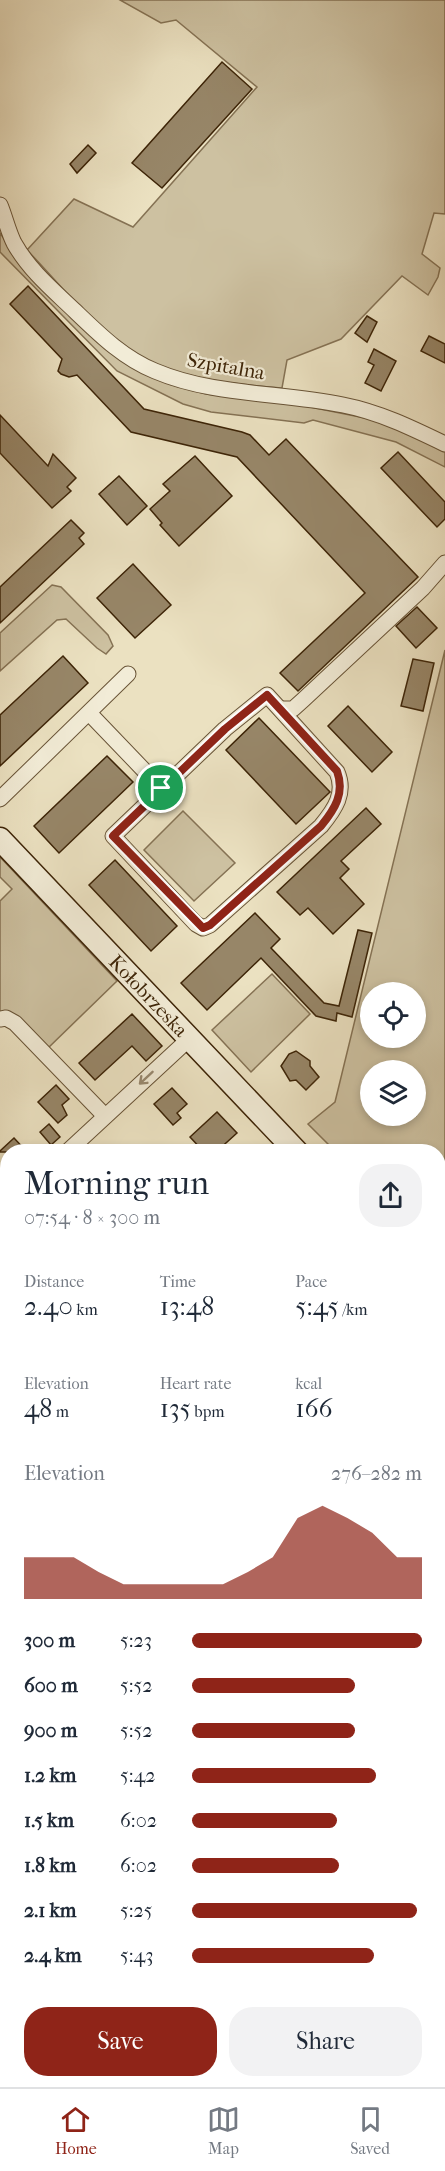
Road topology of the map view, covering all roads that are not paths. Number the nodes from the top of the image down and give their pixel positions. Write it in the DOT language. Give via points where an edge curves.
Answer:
graph roads {
  1 [pos="0,205"];
  2 [pos="445,444"];
  3 [pos="445,563"];
  4 [pos="128,674"];
  5 [pos="282,709"];
  6 [pos="90,714"];
  7 [pos="161,788"];
  8 [pos="0,799"];
  9 [pos="0,839"];
  10 [pos="0,1018"];
  11 [pos="189,1039"];
  12 [pos="105,1116"];
  13 [pos="75,1144"];
  14 [pos="289,1144"];
  1 -- 2 [label="street, Szpitalna" via="13,240 38,274 111,345 153,370 198,386 360,409 393,419"];
  3 -- 5 [label="street" via="293,709"];
  4 -- 6 [label="street"];
  5 -- 7 [label="street" via="271,698 263,697"];
  5 -- 7 [label="street" via="337,771 341,787 336,808 208,927 196,924 114,839"];
  6 -- 7 [label="street"];
  6 -- 8 [label="street"];
  9 -- 11 [label="main road, Kołobrzeska"];
  10 -- 12 [label="street" via="15,1023"];
  11 -- 12 [label="street, one-way"];
  11 -- 14 [label="main road, Kołobrzeska"];
  12 -- 13 [label="street"];
}
